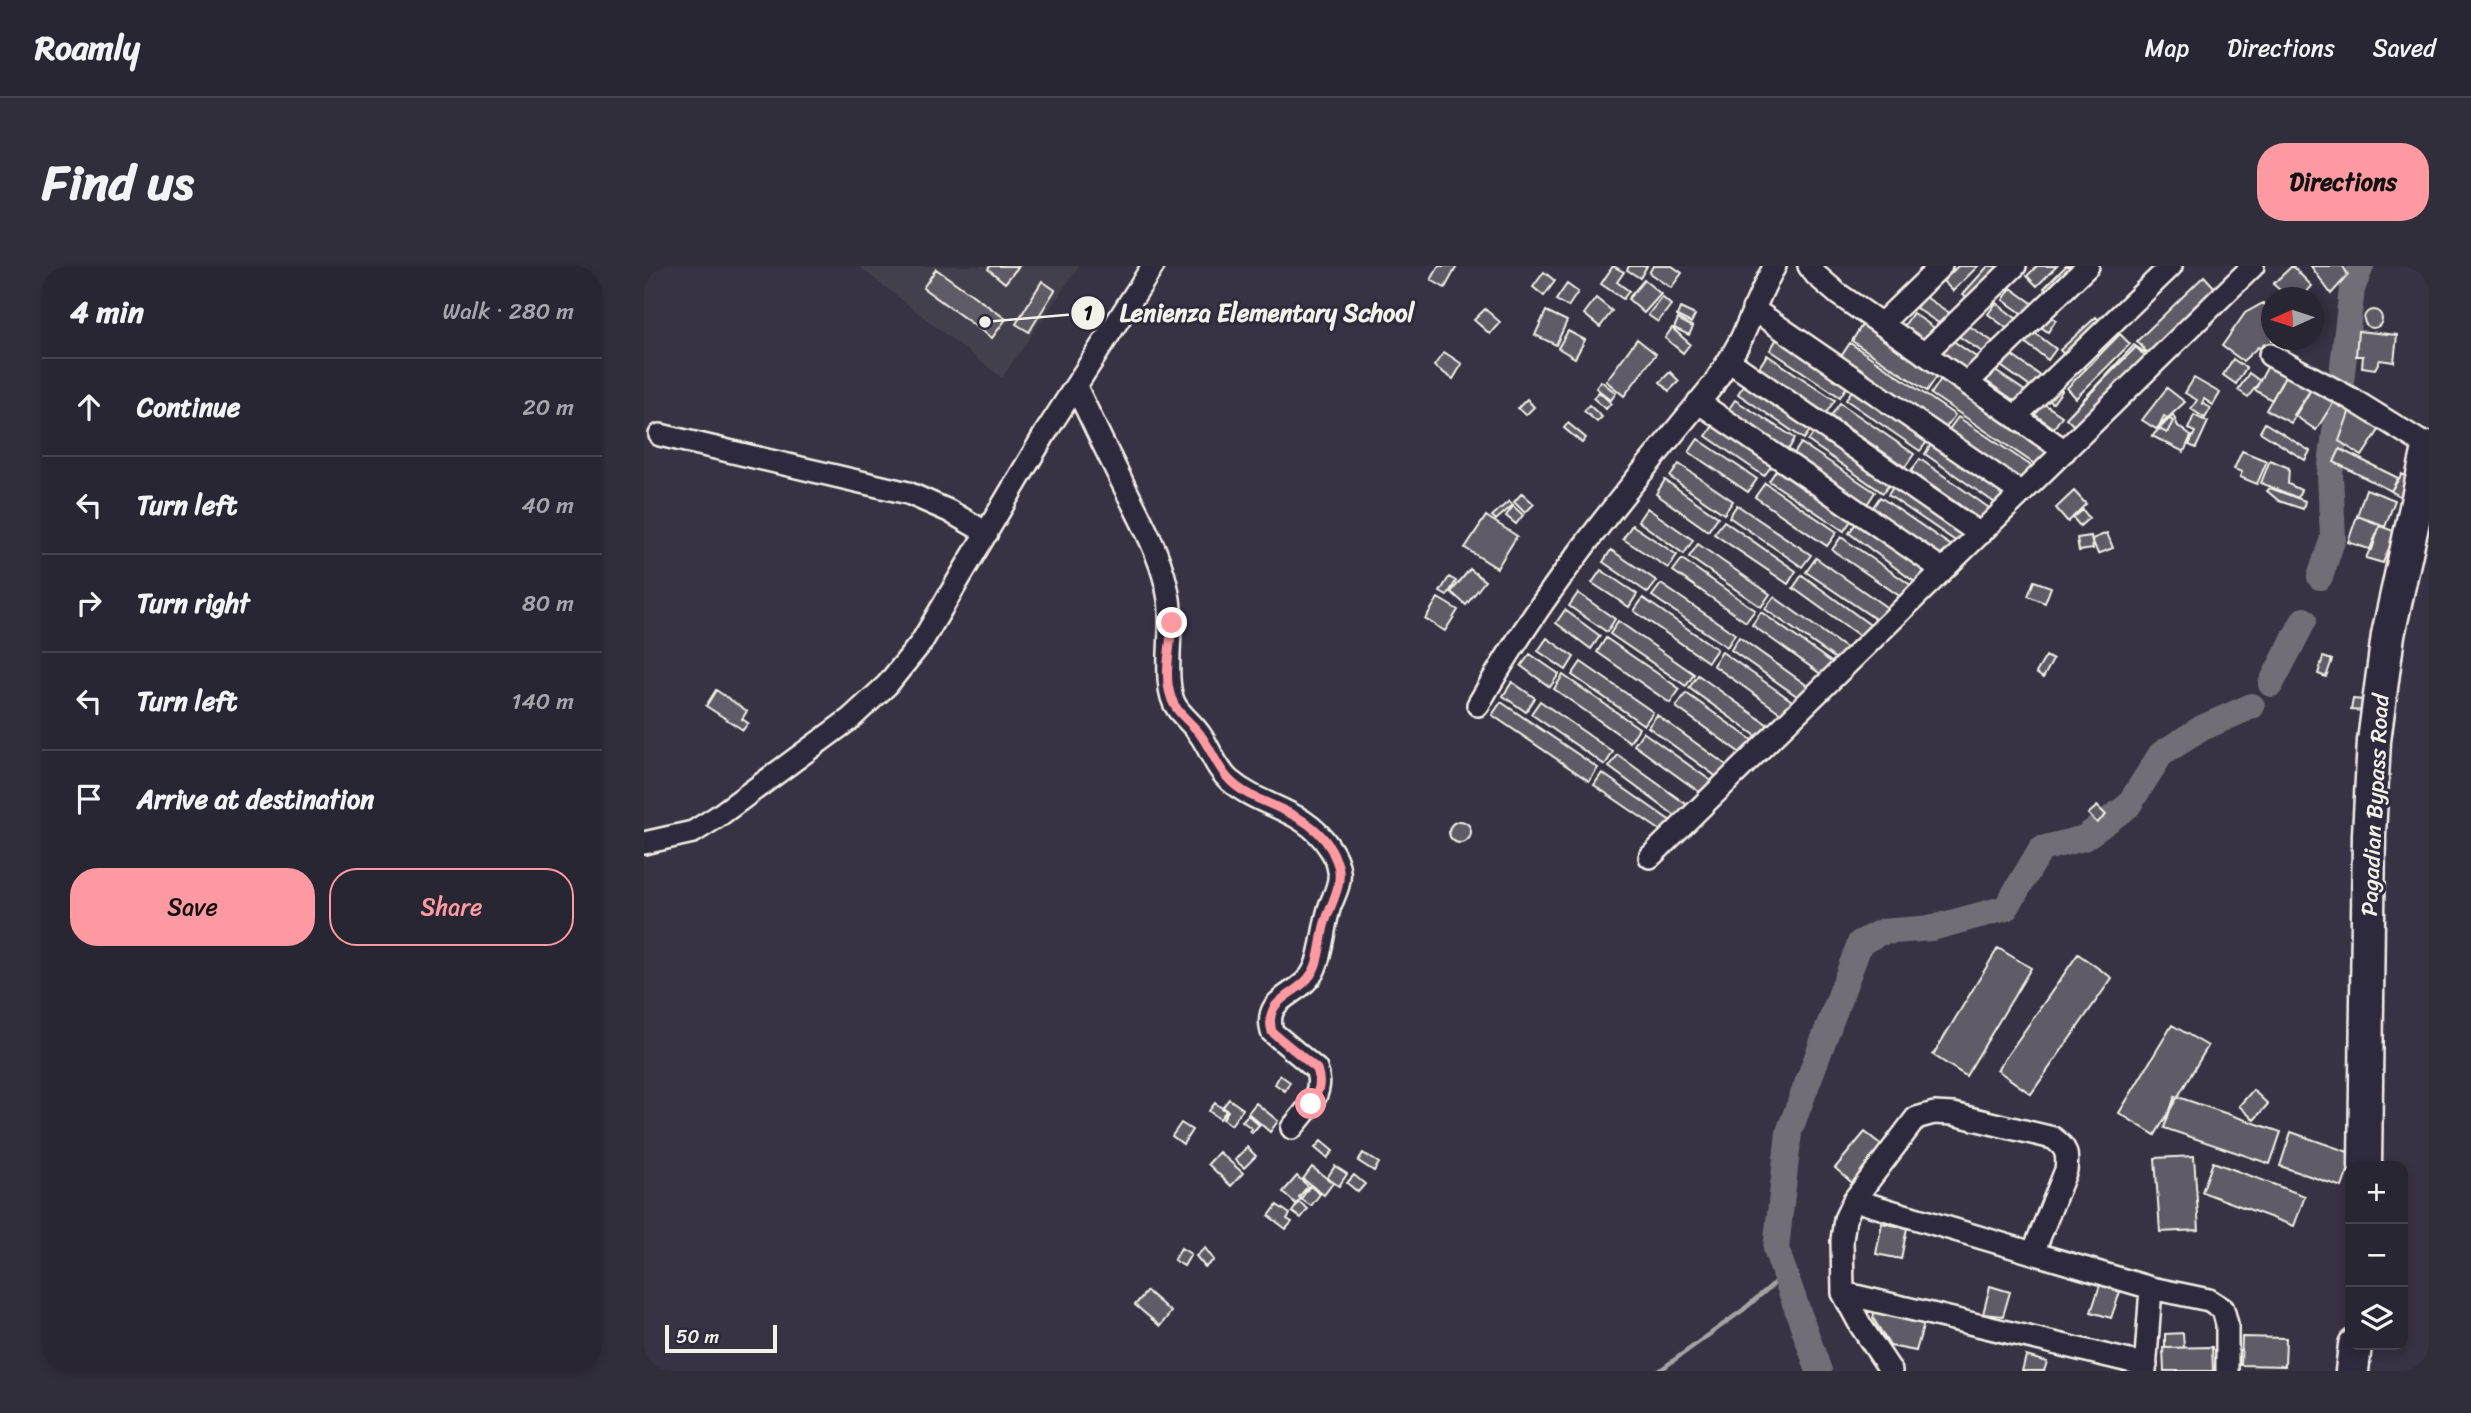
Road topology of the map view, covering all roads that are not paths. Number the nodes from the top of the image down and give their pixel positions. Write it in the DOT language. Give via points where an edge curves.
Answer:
graph roads {
  1 [pos="1153,266"];
  2 [pos="1775,266"];
  3 [pos="1809,266"];
  4 [pos="1941,266"];
  5 [pos="2015,266"];
  6 [pos="2088,266"];
  7 [pos="2171,266"];
  8 [pos="2253,266"];
  9 [pos="1754,309"];
  10 [pos="1881,324"];
  11 [pos="1924,354"];
  12 [pos="2270,355"];
  13 [pos="1728,361"];
  14 [pos="1967,383"];
  15 [pos="1076,387"];
  16 [pos="1698,402"];
  17 [pos="2015,417"];
  18 [pos="660,435"];
  19 [pos="2429,448"];
  20 [pos="2065,450"];
  21 [pos="2021,493"];
  22 [pos="986,533"];
  23 [pos="1980,534"];
  24 [pos="1943,570"];
  25 [pos="1478,705"];
  26 [pos="644,843"];
  27 [pos="1650,857"];
  28 [pos="1292,1128"];
  29 [pos="2365,1161"];
  30 [pos="1854,1200"];
  31 [pos="2034,1253"];
  32 [pos="2151,1288"];
  33 [pos="1843,1293"];
  34 [pos="2354,1350"];
  35 [pos="2146,1368"];
  36 [pos="1891,1371"];
  37 [pos="2227,1371"];
  38 [pos="2352,1371"];
  1 -- 15 [label="street"];
  2 -- 9 [label="street"];
  3 -- 10 [label="street" via="1838,295"];
  4 -- 10 [label="street"];
  5 -- 11 [label="street"];
  6 -- 14 [label="street"];
  7 -- 17 [label="street"];
  8 -- 20 [label="street"];
  9 -- 13 [label="street"];
  9 -- 21 [label="street"];
  10 -- 11 [label="street"];
  11 -- 14 [label="street"];
  12 -- 19 [label="street"];
  13 -- 16 [label="street"];
  13 -- 23 [label="street"];
  14 -- 17 [label="street"];
  15 -- 22 [label="street"];
  15 -- 28 [label="street" via="1162,567 1172,623 1171,698 1230,781 1302,818 1336,859 1338,886 1315,967 1307,981 1275,1004 1270,1013 1272,1032 1317,1069 1320,1078 1320,1091"];
  16 -- 24 [label="street"];
  16 -- 25 [label="street" via="1545,598"];
  17 -- 20 [label="street"];
  18 -- 22 [label="street" via="908,494"];
  19 -- 29 [label="highway, Pagadian Bypass Road" via="2388,635 2374,741"];
  20 -- 21 [label="street"];
  21 -- 23 [label="street"];
  22 -- 26 [label="street" via="921,643 887,685 850,719 693,832"];
  23 -- 24 [label="street"];
  24 -- 27 [label="street"];
  30 -- 31 [label="street"];
  30 -- 31 [label="street" via="1916,1118 1953,1114 2053,1138 2065,1146 2066,1170"];
  30 -- 33 [label="street" via="1842,1240"];
  31 -- 32 [label="street"];
  32 -- 35 [label="street"];
  32 -- 37 [label="street" via="2209,1300 2223,1309 2228,1324"];
  33 -- 35 [label="street"];
  33 -- 36 [label="street"];
  34 -- 38 [label="highway"];
}
